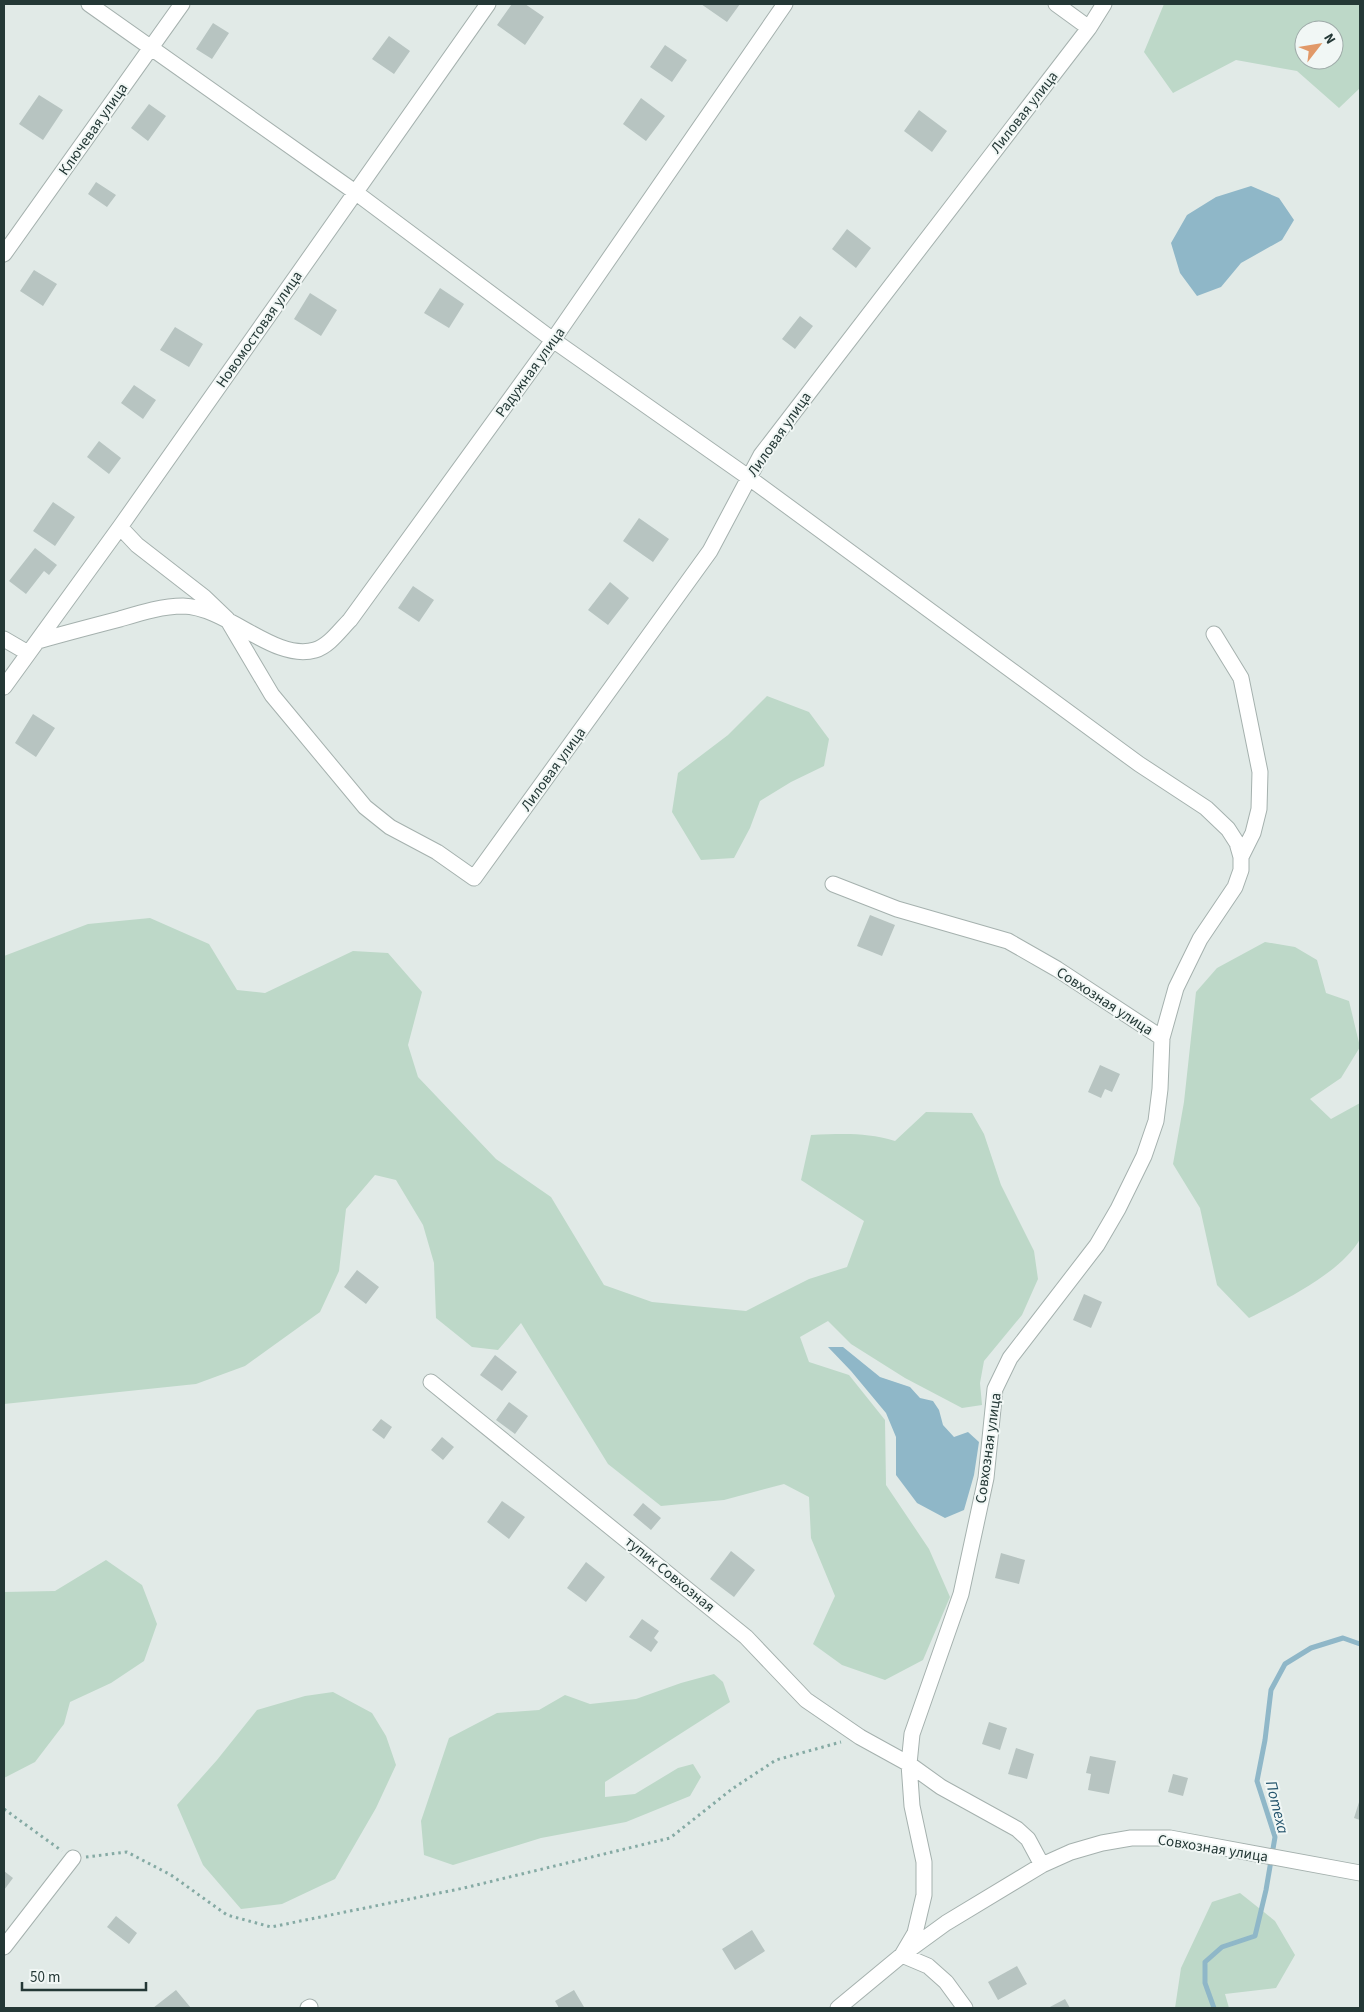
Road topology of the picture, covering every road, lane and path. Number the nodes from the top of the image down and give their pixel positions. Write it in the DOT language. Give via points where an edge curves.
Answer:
graph roads {
  1 [pos="89,4"];
  2 [pos="182,4"];
  3 [pos="488,4"];
  4 [pos="785,4"];
  5 [pos="1056,4"];
  6 [pos="1104,4"];
  7 [pos="1089,28"];
  8 [pos="151,47"];
  9 [pos="355,192"];
  10 [pos="4,254"];
  11 [pos="553,340"];
  12 [pos="748,477"];
  13 [pos="120,528"];
  14 [pos="227,619"];
  15 [pos="1214,634"];
  16 [pos="4,639"];
  17 [pos="38,641"];
  18 [pos="28,653"];
  19 [pos="4,687"];
  20 [pos="1241,857"];
  21 [pos="833,884"];
  22 [pos="1162,1038"];
  23 [pos="431,1382"];
  24 [pos="860,1737"];
  25 [pos="909,1764"];
  26 [pos="4,1809"];
  27 [pos="73,1858"];
  28 [pos="1042,1865"];
  29 [pos="1360,1873"];
  30 [pos="4,1947"];
  31 [pos="902,1955"];
  32 [pos="838,2008"];
  33 [pos="965,2008"];
  1 -- 8 [label="street"];
  2 -- 8 [label="street, Ключевая улица"];
  3 -- 9 [label="street, Новомостовая улица"];
  4 -- 11 [label="street, Радужная улица"];
  5 -- 7 [label="street"];
  6 -- 7 [label="street, Лиловая улица"];
  7 -- 12 [label="street, Лиловая улица" via="761,455"];
  8 -- 9 [label="street"];
  8 -- 10 [label="street, Ключевая улица"];
  9 -- 11 [label="street"];
  9 -- 13 [label="street, Новомостовая улица"];
  11 -- 12 [label="street"];
  11 -- 14 [label="street, Радужная улица" via="350,620 327,643 316,650 300,651 272,644"];
  12 -- 14 [label="street, Лиловая улица" via="710,551 474,878 437,852 390,827 365,807 272,695"];
  12 -- 20 [label="street" via="1139,764 1206,808 1228,829"];
  13 -- 14 [label="street"];
  13 -- 17 [label="street, Новомостовая улица"];
  14 -- 17 [label="street" via="207,610 184,606 155,609"];
  15 -- 20 [label="street" via="1241,678 1260,772 1259,809 1253,833"];
  16 -- 18 [label="street"];
  17 -- 18 [label="street, Новомостовая улица"];
  18 -- 19 [label="street, Новомостовая улица"];
  20 -- 22 [label="street" via="1241,870 1235,887 1200,938 1176,988"];
  21 -- 22 [label="street, Совхозная улица" via="897,909 1008,941"];
  22 -- 25 [label="street, Совхозная улица" via="1156,1121 1144,1156 1097,1245 1010,1358 996,1389 986,1478 961,1594 912,1734"];
  23 -- 24 [label="street, тупик Совхозная" via="746,1636 806,1700"];
  24 -- 25 [label="street, тупик Совхозная"];
  24 -- 27 [label="path" via="776,1760 732,1789 670,1838 464,1888 272,1927 227,1915 171,1875 128,1852"];
  25 -- 28 [label="street" via="941,1787 1017,1829 1028,1839"];
  25 -- 31 [label="street, Совхозная улица" via="912,1806 924,1862 924,1895 915,1933"];
  26 -- 27 [label="path"];
  27 -- 30 [label="street"];
  28 -- 29 [label="street, Совхозная улица" via="1102,1843 1130,1838 1170,1838"];
  28 -- 31 [label="street, Совхозная улица" via="946,1923"];
  31 -- 32 [label="street, Совхозная улица"];
  31 -- 33 [label="street" via="928,1966 946,1982"];
}
